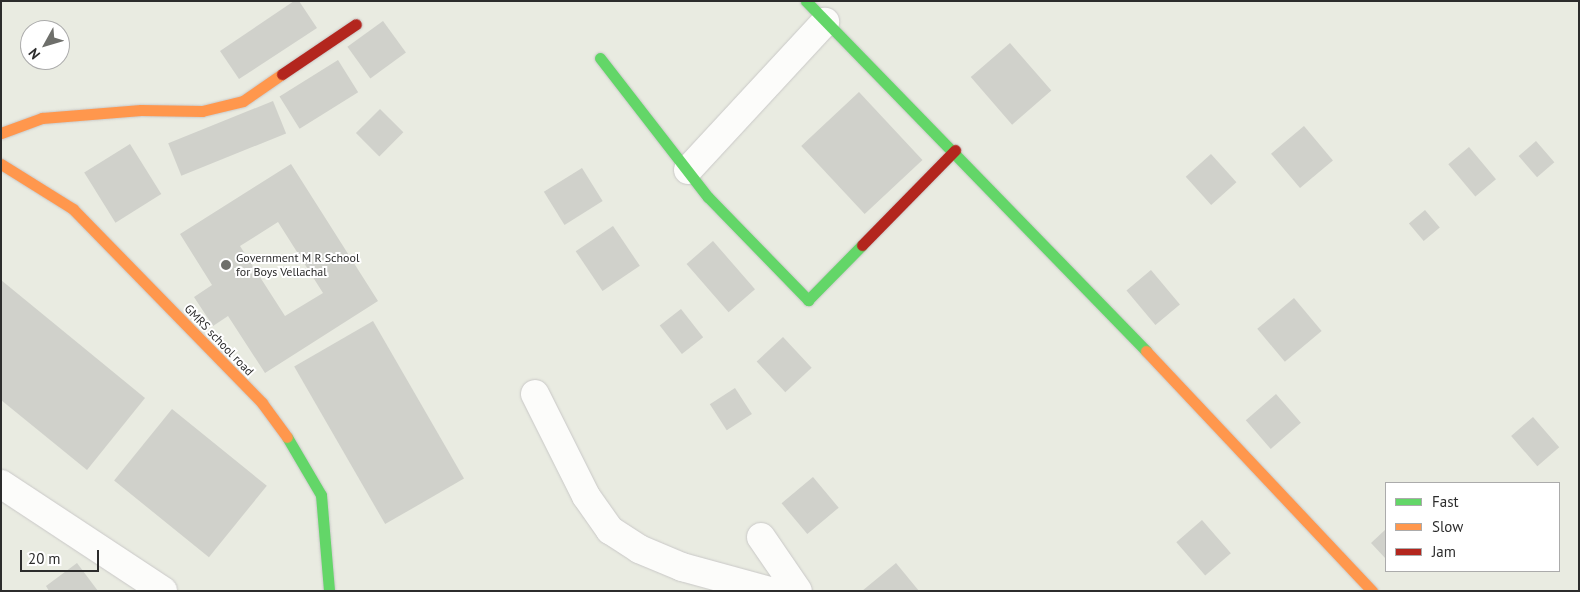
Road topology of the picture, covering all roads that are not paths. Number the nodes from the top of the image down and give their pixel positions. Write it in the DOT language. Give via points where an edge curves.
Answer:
graph roads {
  1 [pos="806,1"];
  2 [pos="825,22"];
  3 [pos="356,24"];
  4 [pos="600,58"];
  5 [pos="1,133"];
  6 [pos="955,150"];
  7 [pos="1,164"];
  8 [pos="688,170"];
  9 [pos="535,394"];
  10 [pos="1,484"];
  11 [pos="761,537"];
  12 [pos="163,591"];
  13 [pos="329,591"];
  14 [pos="770,591"];
  15 [pos="798,591"];
  16 [pos="1372,591"];
  1 -- 2 [label="street"];
  2 -- 6 [label="street"];
  2 -- 8 [label="street"];
  3 -- 5 [label="street" via="243,101 202,111 141,110 42,118"];
  4 -- 8 [label="street"];
  6 -- 8 [label="street" via="808,300"];
  6 -- 16 [label="street"];
  7 -- 13 [label="street, GMRS school road" via="73,209 262,403 305,462 321,495"];
  9 -- 14 [label="street" via="586,496 610,530 639,549 682,567"];
  10 -- 12 [label="street"];
  11 -- 15 [label="street"];
}
